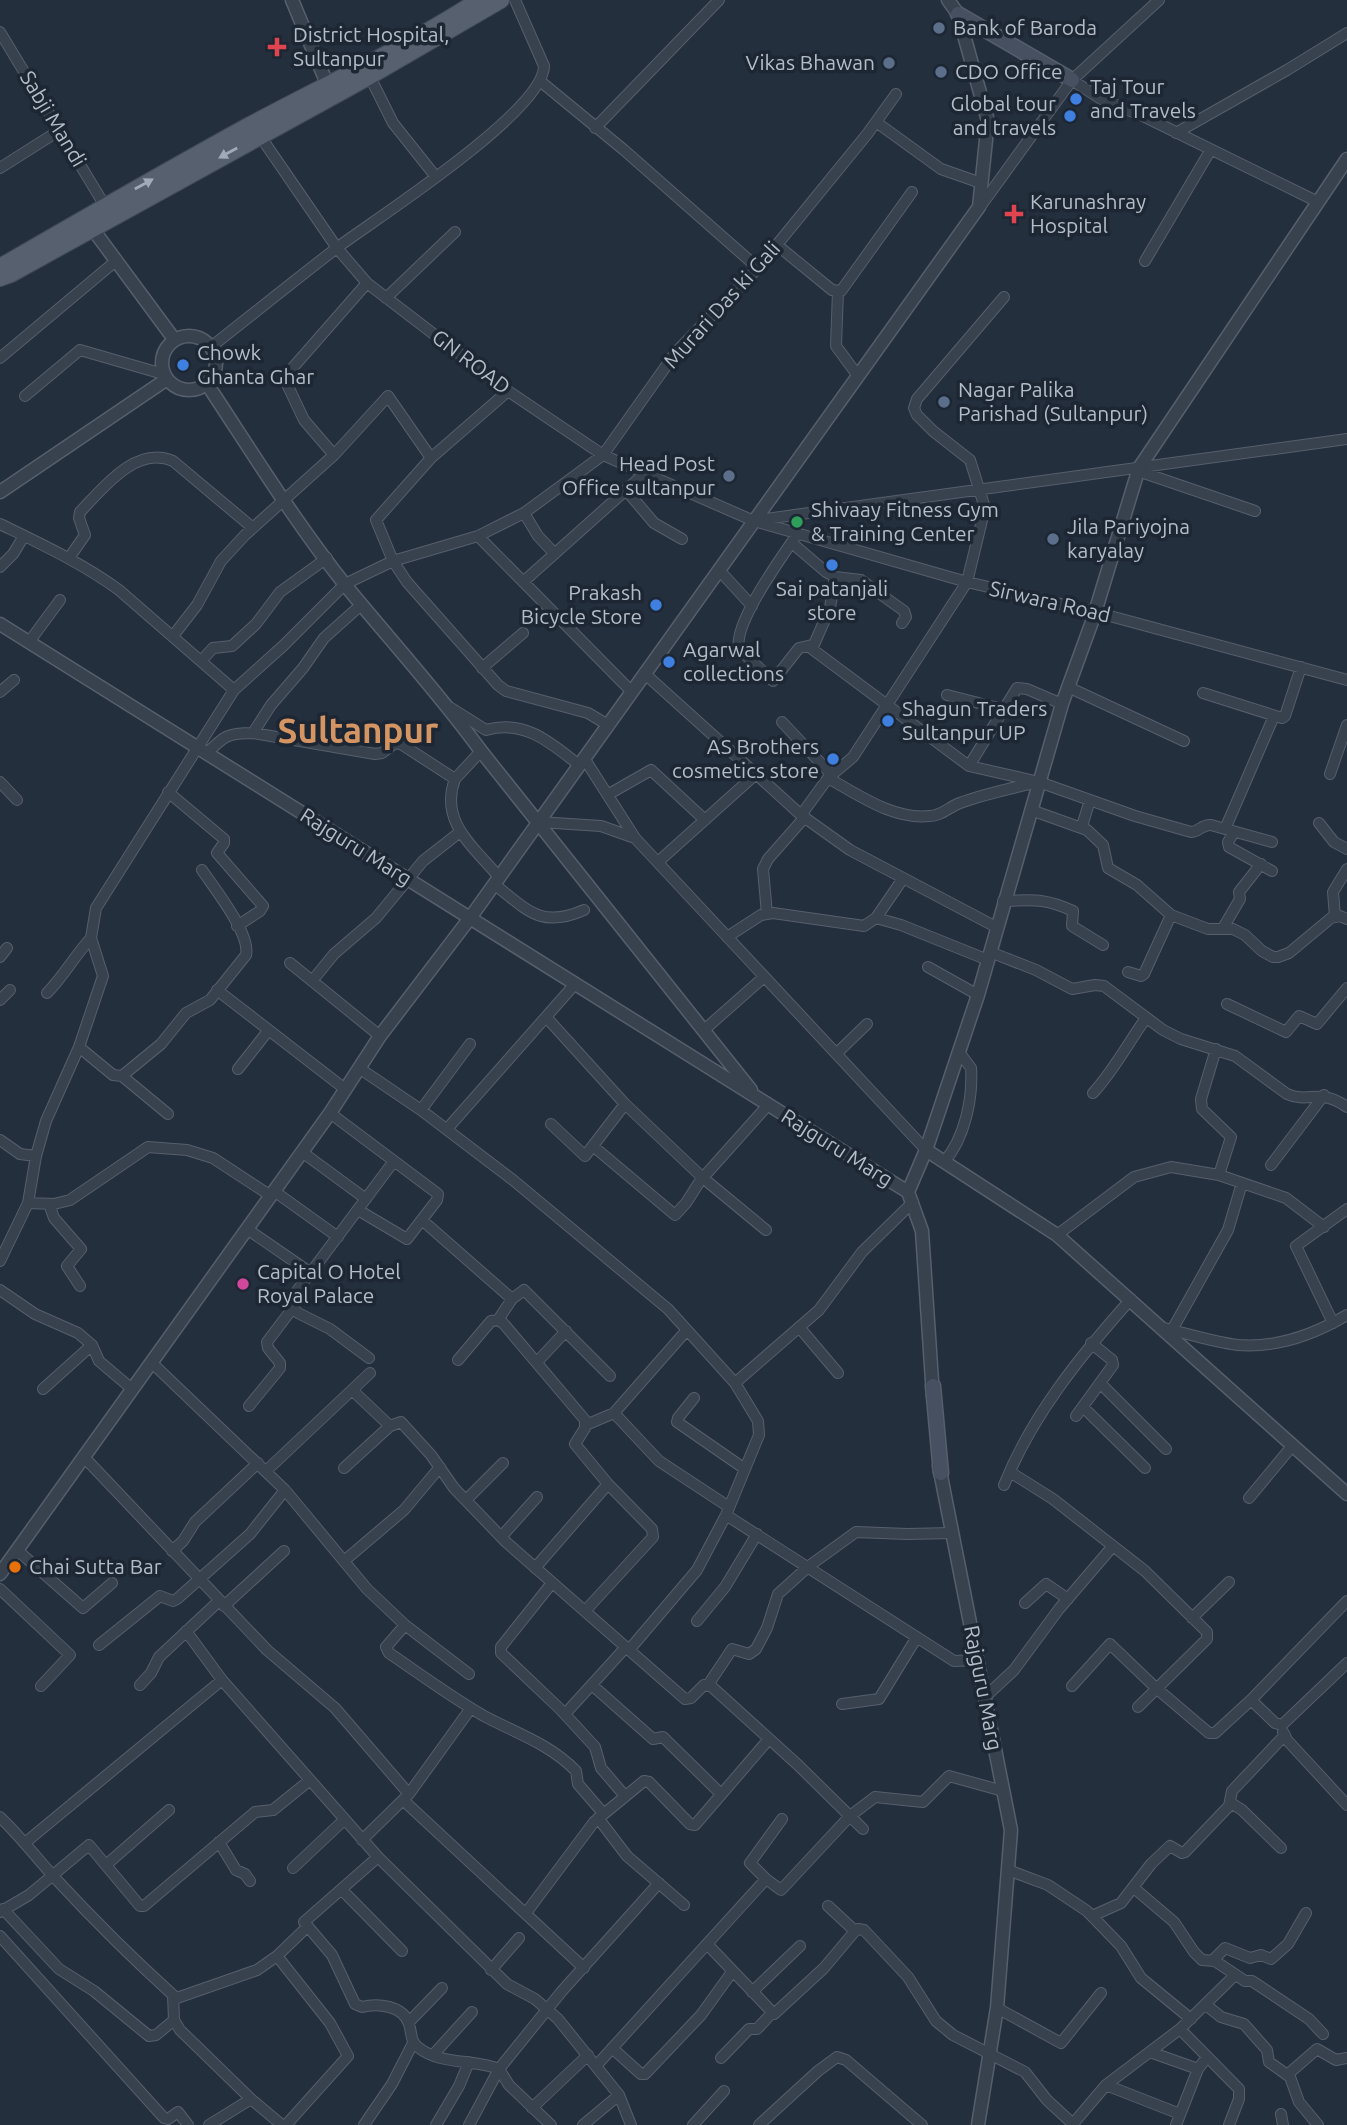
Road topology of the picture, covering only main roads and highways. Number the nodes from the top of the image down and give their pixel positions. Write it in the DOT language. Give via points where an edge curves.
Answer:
graph roads {
  1 [pos="480,0"];
  2 [pos="501,0"];
  3 [pos="958,14"];
  4 [pos="367,71"];
  5 [pos="1072,80"];
  6 [pos="256,130"];
  7 [pos="89,223"];
  8 [pos="0,267"];
  9 [pos="0,278"];
  10 [pos="933,1387"];
  11 [pos="941,1473"];
  1 -- 4 [label="main road"];
  2 -- 4 [label="main road"];
  3 -- 5 [label="main road"];
  4 -- 6 [label="main road"];
  4 -- 6 [label="main road" via="328,86"];
  6 -- 7 [label="main road, one-way"];
  7 -- 6 [label="main road, one-way" via="105,206"];
  7 -- 8 [label="main road"];
  7 -- 9 [label="main road"];
  10 -- 11 [label="main road"];
}
